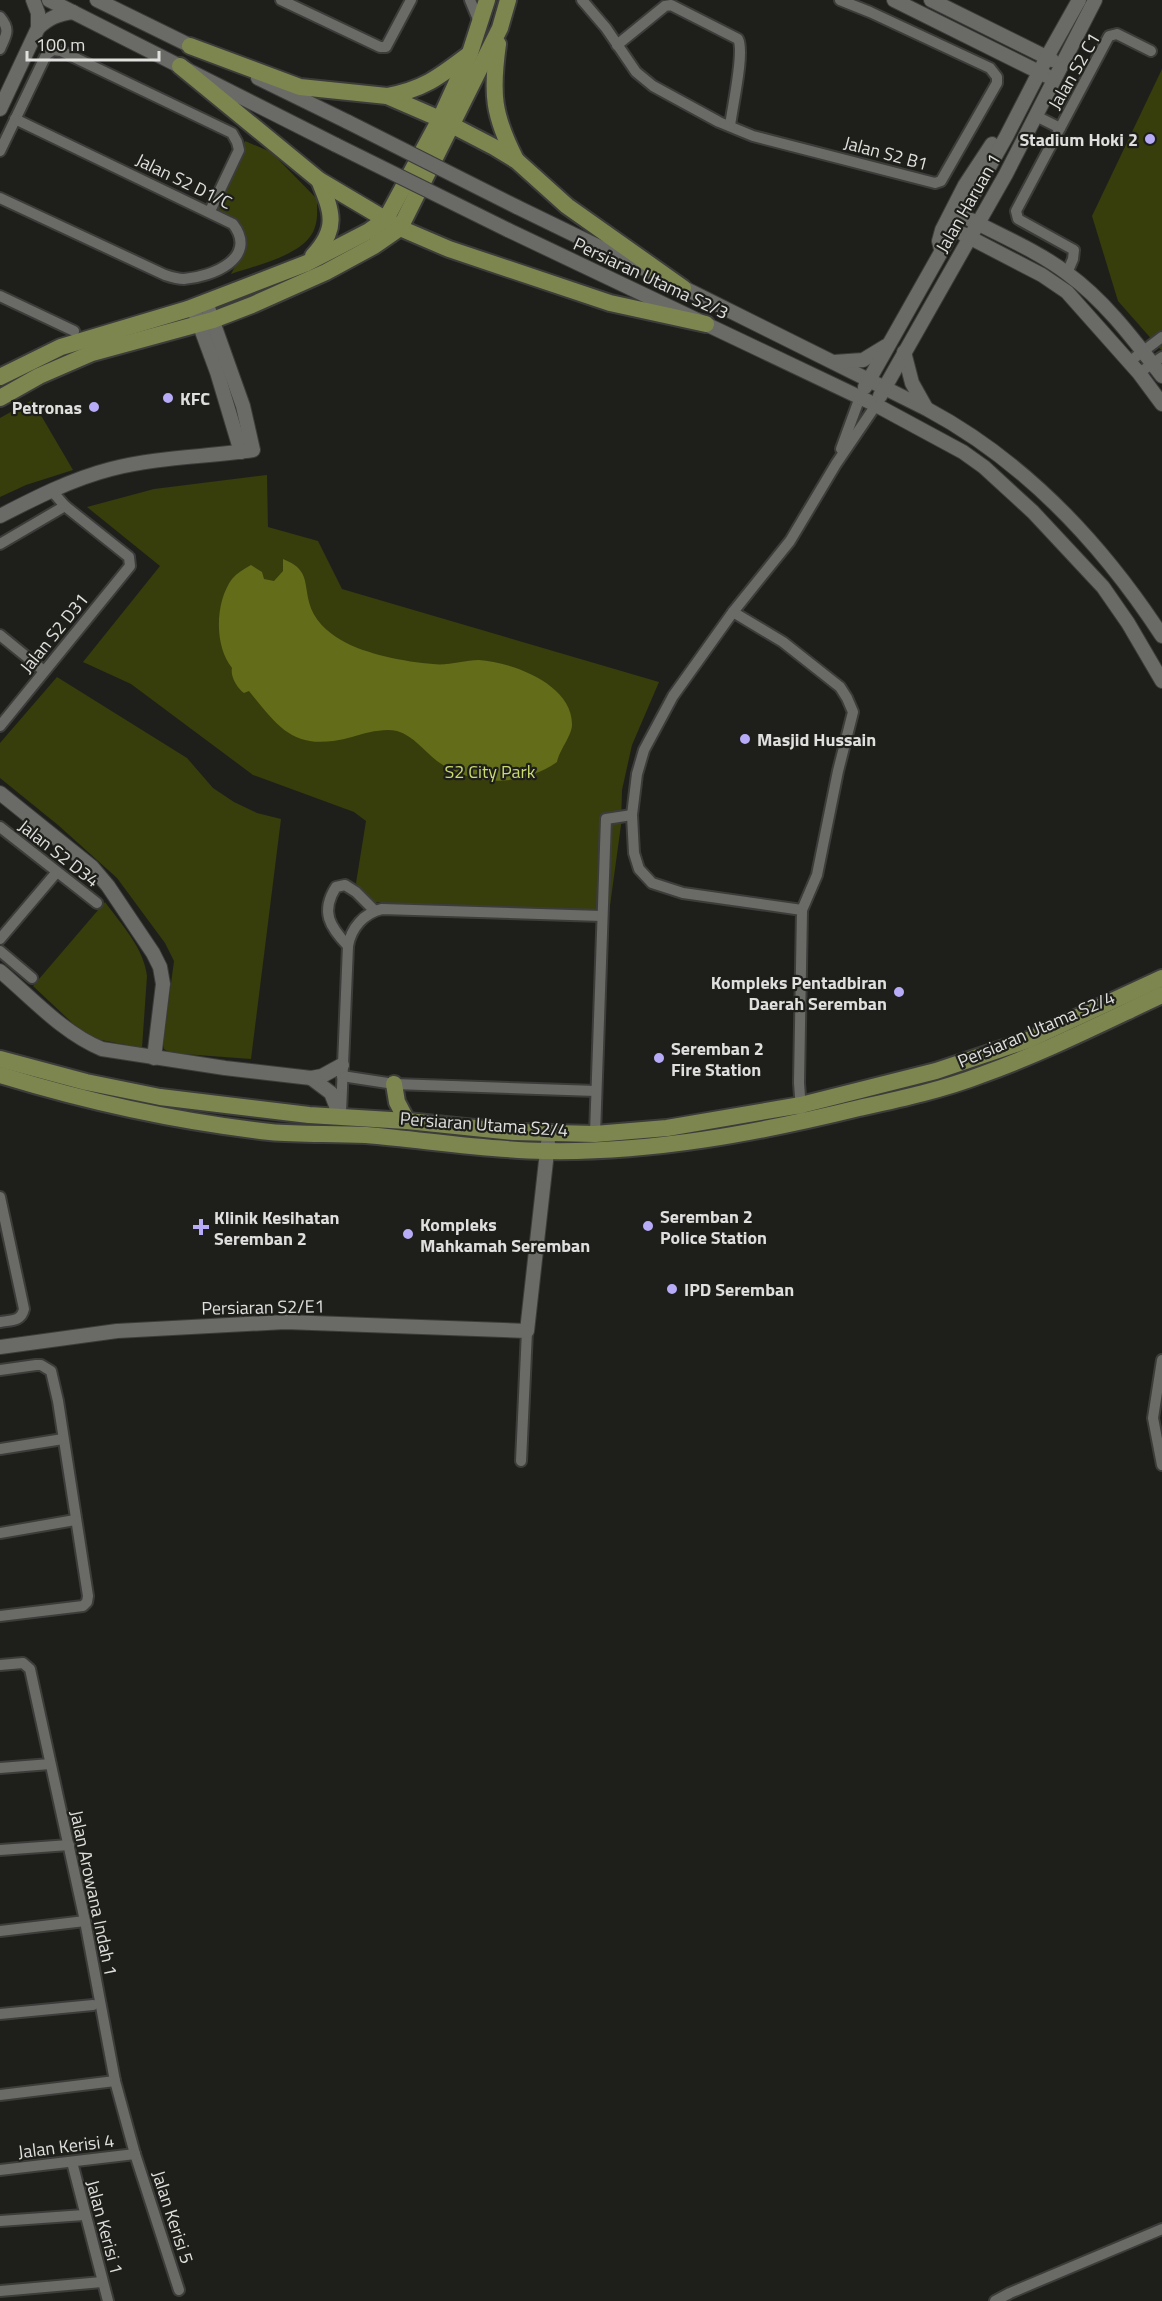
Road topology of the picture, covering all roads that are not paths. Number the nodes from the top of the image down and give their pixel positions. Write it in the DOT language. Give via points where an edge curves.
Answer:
graph roads {
  1 [pos="33,0"];
  2 [pos="49,0"];
  3 [pos="97,0"];
  4 [pos="411,0"];
  5 [pos="470,0"];
  6 [pos="487,0"];
  7 [pos="507,0"];
  8 [pos="582,0"];
  9 [pos="840,0"];
  10 [pos="894,0"];
  11 [pos="931,0"];
  12 [pos="1079,0"];
  13 [pos="1095,0"];
  14 [pos="287,1"];
  15 [pos="73,12"];
  16 [pos="3,21"];
  17 [pos="480,24"];
  18 [pos="38,28"];
  19 [pos="500,28"];
  20 [pos="617,45"];
  21 [pos="190,46"];
  22 [pos="0,49"];
  23 [pos="1151,51"];
  24 [pos="470,53"];
  25 [pos="1047,57"];
  26 [pos="1061,65"];
  27 [pos="180,66"];
  28 [pos="1039,72"];
  29 [pos="1054,80"];
  30 [pos="387,96"];
  31 [pos="0,109"];
  32 [pos="1036,116"];
  33 [pos="15,119"];
  34 [pos="446,122"];
  35 [pos="730,126"];
  36 [pos="1060,128"];
  37 [pos="1006,137"];
  38 [pos="0,151"];
  39 [pos="517,161"];
  40 [pos="946,175"];
  41 [pos="319,180"];
  42 [pos="965,185"];
  43 [pos="0,198"];
  44 [pos="210,211"];
  45 [pos="961,216"];
  46 [pos="393,224"];
  47 [pos="978,224"];
  48 [pos="953,229"];
  49 [pos="970,237"];
  50 [pos="942,251"];
  51 [pos="307,263"];
  52 [pos="1067,273"];
  53 [pos="683,288"];
  54 [pos="0,296"];
  55 [pos="199,305"];
  56 [pos="206,321"];
  57 [pos="706,324"];
  58 [pos="74,331"];
  59 [pos="1162,337"];
  60 [pos="888,345"];
  61 [pos="904,352"];
  62 [pos="1143,352"];
  63 [pos="1157,360"];
  64 [pos="832,362"];
  65 [pos="1129,362"];
  66 [pos="1139,374"];
  67 [pos="1162,376"];
  68 [pos="0,377"];
  69 [pos="868,380"];
  70 [pos="884,388"];
  71 [pos="860,397"];
  72 [pos="0,398"];
  73 [pos="1162,404"];
  74 [pos="876,405"];
  75 [pos="927,409"];
  76 [pos="836,464"];
  77 [pos="52,491"];
  78 [pos="65,506"];
  79 [pos="0,516"];
  80 [pos="0,544"];
  81 [pos="733,612"];
  82 [pos="0,635"];
  83 [pos="1162,636"];
  84 [pos="44,671"];
  85 [pos="1162,681"];
  86 [pos="0,726"];
  87 [pos="0,793"];
  88 [pos="632,815"];
  89 [pos="0,827"];
  90 [pos="56,873"];
  91 [pos="97,903"];
  92 [pos="374,910"];
  93 [pos="802,910"];
  94 [pos="602,916"];
  95 [pos="0,939"];
  96 [pos="348,946"];
  97 [pos="0,951"];
  98 [pos="0,971"];
  99 [pos="32,978"];
  100 [pos="1162,978"];
  101 [pos="1162,995"];
  102 [pos="154,1058"];
  103 [pos="0,1059"];
  104 [pos="342,1071"];
  105 [pos="0,1075"];
  106 [pos="310,1078"];
  107 [pos="394,1084"];
  108 [pos="596,1091"];
  109 [pos="802,1114"];
  110 [pos="340,1116"];
  111 [pos="407,1121"];
  112 [pos="595,1134"];
  113 [pos="361,1135"];
  114 [pos="668,1136"];
  115 [pos="548,1142"];
  116 [pos="0,1197"];
  117 [pos="0,1322"];
  118 [pos="527,1331"];
  119 [pos="0,1347"];
  120 [pos="1162,1360"];
  121 [pos="0,1370"];
  122 [pos="63,1438"];
  123 [pos="0,1449"];
  124 [pos="521,1461"];
  125 [pos="1162,1465"];
  126 [pos="75,1520"];
  127 [pos="0,1533"];
  128 [pos="0,1616"];
  129 [pos="0,1665"];
  130 [pos="50,1764"];
  131 [pos="0,1768"];
  132 [pos="69,1845"];
  133 [pos="0,1850"];
  134 [pos="86,1922"];
  135 [pos="0,1931"];
  136 [pos="93,2005"];
  137 [pos="0,2014"];
  138 [pos="115,2081"];
  139 [pos="0,2095"];
  140 [pos="135,2154"];
  141 [pos="72,2162"];
  142 [pos="0,2170"];
  143 [pos="84,2215"];
  144 [pos="0,2221"];
  145 [pos="1162,2229"];
  146 [pos="102,2282"];
  147 [pos="179,2290"];
  148 [pos="0,2291"];
  149 [pos="108,2301"];
  150 [pos="996,2301"];
  1 -- 18 [label="main road"];
  2 -- 15 [label="main road, Persiaran Utama S2/3"];
  3 -- 21 [label="main road, Persiaran Utama S2/3"];
  4 -- 14 [label="street" via="386,47"];
  5 -- 17 [label="street"];
  6 -- 17 [label="main road"];
  7 -- 19 [label="main road"];
  8 -- 20 [label="street, Jalan S2 B1"];
  9 -- 40 [label="street, Jalan S2 B1" via="995,72 997,83"];
  10 -- 28 [label="main road"];
  11 -- 25 [label="main road"];
  12 -- 25 [label="main road"];
  13 -- 26 [label="main road, Jalan Haruan 1"];
  15 -- 18 [label="main road" via="49,18"];
  15 -- 27 [label="main road, Persiaran Utama S2/3"];
  16 -- 22 [label="street" via="7,33"];
  17 -- 24 [label="main road"];
  18 -- 31 [label="main road"];
  19 -- 34 [label="main road"];
  19 -- 39 [label="main road" via="494,105"];
  20 -- 35 [label="street, Jalan S2 B1" via="636,72 654,86"];
  20 -- 35 [label="street" via="671,5 738,39 740,63"];
  21 -- 30 [label="main road" via="300,87"];
  21 -- 53 [label="main road, Persiaran Utama S2/3, bridge"];
  23 -- 36 [label="street, Jalan S2 C1" via="1117,34 1108,36"];
  24 -- 30 [label="main road" via="434,81 410,92"];
  24 -- 34 [label="main road"];
  25 -- 26 [label="main road"];
  25 -- 28 [label="main road"];
  26 -- 29 [label="main road, Jalan Haruan 1"];
  27 -- 41 [label="main road"];
  27 -- 57 [label="main road, Persiaran Utama S2/3, bridge"];
  28 -- 29 [label="main road"];
  28 -- 37 [label="main road"];
  29 -- 32 [label="main road, Jalan Haruan 1"];
  30 -- 34 [label="main road"];
  32 -- 36 [label="street, Jalan S2 C1"];
  32 -- 47 [label="main road, Jalan Haruan 1"];
  33 -- 38 [label="street"];
  33 -- 44 [label="street, Jalan S2 D1/C"];
  33 -- 44 [label="street" via="46,55 53,50 61,51 232,133 239,150"];
  34 -- 39 [label="main road"];
  34 -- 46 [label="main road"];
  35 -- 40 [label="street, Jalan S2 B1" via="753,136 935,183"];
  36 -- 52 [label="street, Jalan S2 C1" via="1016,211 1018,219 1074,250"];
  37 -- 42 [label="main road" via="992,144"];
  37 -- 45 [label="main road"];
  39 -- 53 [label="main road" via="567,206"];
  40 -- 42 [label="street"];
  41 -- 46 [label="main road"];
  41 -- 51 [label="main road" via="331,209 331,228 326,242"];
  42 -- 50 [label="main road" via="942,230"];
  43 -- 44 [label="street, Jalan S2 D1/C" via="180,279 201,277 225,267 242,244 240,232 233,224"];
  45 -- 47 [label="main road"];
  45 -- 48 [label="main road"];
  46 -- 51 [label="main road" via="369,231"];
  46 -- 56 [label="main road" via="374,246 326,272"];
  46 -- 57 [label="main road" via="449,249 600,299"];
  47 -- 49 [label="main road, Jalan Haruan 1"];
  47 -- 52 [label="main road"];
  48 -- 49 [label="main road"];
  48 -- 50 [label="main road"];
  49 -- 61 [label="main road, Jalan Haruan 1"];
  49 -- 65 [label="main road" via="1042,274 1067,292"];
  50 -- 60 [label="main road"];
  51 -- 55 [label="main road"];
  52 -- 62 [label="main road"];
  53 -- 64 [label="main road, Persiaran Utama S2/3"];
  54 -- 58 [label="street"];
  55 -- 56 [label="main road"];
  55 -- 68 [label="main road" via="61,347"];
  56 -- 72 [label="main road" via="92,353"];
  56 -- 77 [label="main road" via="217,372 247,451 135,464"];
  57 -- 71 [label="main road, Persiaran Utama S2/3"];
  59 -- 62 [label="street"];
  60 -- 64 [label="main road" via="863,360"];
  60 -- 69 [label="main road"];
  61 -- 70 [label="main road, Jalan Haruan 1"];
  61 -- 75 [label="main road" via="912,383"];
  62 -- 63 [label="main road"];
  62 -- 65 [label="street"];
  63 -- 66 [label="street"];
  63 -- 67 [label="main road"];
  64 -- 69 [label="main road, Persiaran Utama S2/3"];
  65 -- 66 [label="main road"];
  66 -- 73 [label="main road"];
  69 -- 70 [label="main road, Persiaran Utama S2/3"];
  69 -- 71 [label="main road"];
  70 -- 74 [label="main road, Jalan Haruan 1"];
  70 -- 75 [label="main road, Persiaran Utama S2/3"];
  71 -- 74 [label="main road, Persiaran Utama S2/3"];
  71 -- 76 [label="street"];
  74 -- 76 [label="street"];
  74 -- 85 [label="main road, Persiaran Utama S2/3" via="963,452 1033,512 1103,587"];
  75 -- 83 [label="main road, Persiaran Utama S2/3" via="996,452 1050,499 1119,574"];
  76 -- 81 [label="street" via="790,541"];
  77 -- 78 [label="street"];
  77 -- 79 [label="main road"];
  78 -- 80 [label="street"];
  78 -- 84 [label="street, Jalan S2 D31" via="131,561"];
  81 -- 88 [label="street" via="673,696 644,750"];
  81 -- 93 [label="street" via="783,642 840,687 853,712 817,875"];
  82 -- 84 [label="street"];
  84 -- 86 [label="street, Jalan S2 D31"];
  87 -- 102 [label="main road" via="92,867 153,953 163,984"];
  88 -- 93 [label="street" via="634,853 639,869 652,883 683,893"];
  88 -- 94 [label="street" via="606,819"];
  89 -- 90 [label="street, Jalan S2 D34"];
  90 -- 91 [label="street, Jalan S2 D34"];
  90 -- 95 [label="street"];
  92 -- 94 [label="street"];
  92 -- 96 [label="street" via="350,934"];
  92 -- 96 [label="street" via="345,885 336,887 330,896 328,914 332,929"];
  93 -- 109 [label="street"];
  94 -- 108 [label="street"];
  96 -- 104 [label="street"];
  97 -- 99 [label="street"];
  98 -- 102 [label="main road" via="86,1042 123,1054"];
  100 -- 109 [label="main road, Persiaran Utama S2/4" via="1028,1040"];
  101 -- 109 [label="main road, Persiaran Utama S2/4" via="1043,1051 978,1076 920,1094"];
  102 -- 106 [label="main road"];
  103 -- 110 [label="main road, Persiaran Utama S2/4" via="86,1083 160,1097"];
  104 -- 106 [label="main road"];
  104 -- 107 [label="street"];
  104 -- 110 [label="street"];
  105 -- 113 [label="main road, Persiaran Utama S2/4" via="180,1120 272,1132"];
  106 -- 110 [label="main road" via="331,1093"];
  107 -- 108 [label="street"];
  107 -- 111 [label="main road" via="397,1102"];
  108 -- 112 [label="street"];
  109 -- 114 [label="main road, Persiaran Utama S2/4"];
  110 -- 111 [label="main road, Persiaran Utama S2/4"];
  110 -- 113 [label="main road"];
  111 -- 115 [label="main road, Persiaran Utama S2/4" via="514,1132"];
  112 -- 114 [label="main road, Persiaran Utama S2/4"];
  112 -- 115 [label="main road, Persiaran Utama S2/4"];
  113 -- 115 [label="main road, Persiaran Utama S2/4"];
  114 -- 115 [label="main road, Persiaran Utama S2/4"];
  115 -- 118 [label="main road"];
  116 -- 117 [label="street" via="24,1309 18,1319"];
  118 -- 119 [label="main road, Persiaran S2/E1" via="285,1322 117,1331"];
  118 -- 124 [label="street"];
  120 -- 125 [label="street" via="1153,1418"];
  121 -- 122 [label="street" via="36,1365 51,1371"];
  122 -- 123 [label="street"];
  122 -- 126 [label="street"];
  126 -- 127 [label="street"];
  126 -- 128 [label="street" via="87,1602 83,1606"];
  129 -- 130 [label="street, Jalan Arowana Indah 1" via="23,1663 30,1670"];
  130 -- 131 [label="street"];
  130 -- 132 [label="street, Jalan Arowana Indah 1"];
  132 -- 133 [label="street"];
  132 -- 134 [label="street, Jalan Arowana Indah 1"];
  134 -- 135 [label="street"];
  134 -- 138 [label="street, Jalan Arowana Indah 1"];
  136 -- 137 [label="street"];
  138 -- 139 [label="street"];
  138 -- 140 [label="street, Jalan Arowana Indah 1"];
  140 -- 141 [label="street, Jalan Kerisi 4"];
  140 -- 147 [label="street, Jalan Kerisi 5"];
  141 -- 142 [label="street, Jalan Kerisi 4"];
  141 -- 143 [label="street, Jalan Kerisi 1"];
  143 -- 144 [label="street"];
  143 -- 146 [label="street, Jalan Kerisi 1"];
  145 -- 150 [label="street"];
  146 -- 148 [label="street"];
  146 -- 149 [label="street, Jalan Kerisi 1"];
}
